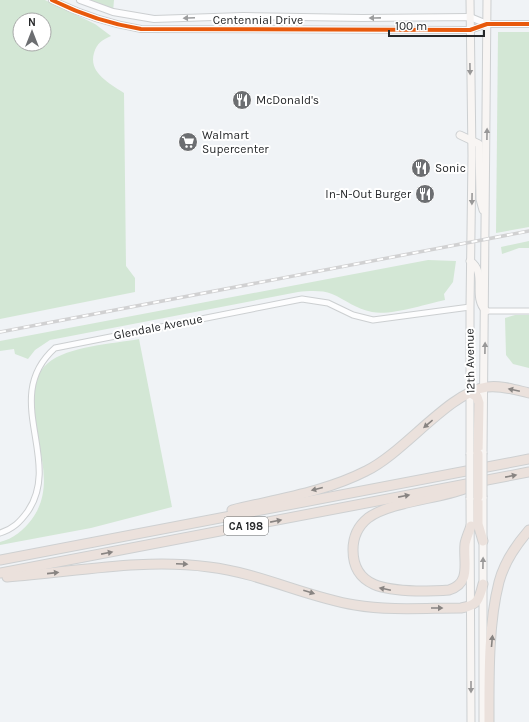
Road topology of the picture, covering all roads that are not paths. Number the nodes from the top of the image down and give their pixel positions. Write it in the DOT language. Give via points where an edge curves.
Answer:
graph roads {
  1 [pos="52,0"];
  2 [pos="80,0"];
  3 [pos="470,0"];
  4 [pos="487,0"];
  5 [pos="470,17"];
  6 [pos="488,24"];
  7 [pos="529,24"];
  8 [pos="470,30"];
  9 [pos="460,136"];
  10 [pos="472,140"];
  11 [pos="486,213"];
  12 [pos="470,260"];
  13 [pos="470,307"];
  14 [pos="486,311"];
  15 [pos="529,311"];
  16 [pos="27,382"];
  17 [pos="485,387"];
  18 [pos="471,393"];
  19 [pos="529,393"];
  20 [pos="26,420"];
  21 [pos="477,454"];
  22 [pos="529,459"];
  23 [pos="529,472"];
  24 [pos="493,479"];
  25 [pos="477,497"];
  26 [pos="471,526"];
  27 [pos="529,530"];
  28 [pos="0,533"];
  29 [pos="126,535"];
  30 [pos="483,541"];
  31 [pos="0,560"];
  32 [pos="0,573"];
  33 [pos="0,578"];
  34 [pos="483,584"];
  35 [pos="471,606"];
  36 [pos="471,722"];
  37 [pos="483,722"];
  38 [pos="489,722"];
  1 -- 8 [label="street, Centennial Drive" via="89,17 141,29"];
  5 -- 2 [label="street, Centennial Drive, one-way" via="243,16 154,19 113,12"];
  3 -- 5 [label="main road, 12th Avenue"];
  4 -- 6 [label="main road, 12th Avenue"];
  5 -- 6 [label="street"];
  5 -- 8 [label="main road, 12th Avenue"];
  6 -- 7 [label="street"];
  6 -- 8 [label="street, Centennial Drive"];
  11 -- 6 [label="main road, 12th Avenue, one-way"];
  8 -- 10 [label="main road, 12th Avenue, one-way"];
  9 -- 10 [label="main road"];
  10 -- 11 [label="main road" via="479,144 480,148 480,199"];
  10 -- 12 [label="main road, 12th Avenue, one-way"];
  11 -- 14 [label="main road, 12th Avenue"];
  12 -- 13 [label="main road, 12th Avenue"];
  12 -- 14 [label="main road" via="477,265 479,301"];
  13 -- 16 [label="street, Glendale Avenue" via="373,320 353,315 328,303 302,299 54,348 40,360"];
  13 -- 18 [label="main road, 12th Avenue"];
  14 -- 15 [label="street"];
  17 -- 14 [label="main road, 12th Avenue, one-way"];
  17 -- 18 [label="highway"];
  19 -- 17 [label="highway, one-way" via="499,386"];
  17 -- 21 [label="main road, 12th Avenue"];
  18 -- 21 [label="highway" via="477,397 479,403"];
  18 -- 29 [label="highway, one-way" via="458,399 383,461 349,479"];
  20 -- 28 [label="street" via="37,474 35,494 30,507 16,526"];
  21 -- 25 [label="highway, bridge"];
  22 -- 29 [label="highway, CA 198"];
  24 -- 23 [label="highway, CA 198, one-way"];
  26 -- 24 [label="highway, one-way" via="465,544 466,567 463,580 449,590 384,589 365,579 355,562 353,550 356,533 374,514 448,495"];
  32 -- 24 [label="highway, CA 198, one-way"];
  25 -- 26 [label="main road"];
  25 -- 30 [label="highway" via="478,524"];
  26 -- 35 [label="main road"];
  38 -- 27 [label="highway, one-way" via="491,644 499,583 508,560"];
  29 -- 31 [label="highway, CA 198"];
  34 -- 30 [label="main road, one-way"];
  33 -- 35 [label="highway, one-way" via="112,566 175,564 253,575 354,605 382,608"];
  34 -- 35 [label="highway" via="476,603"];
  34 -- 37 [label="main road"];
  35 -- 36 [label="main road, one-way"];
}
